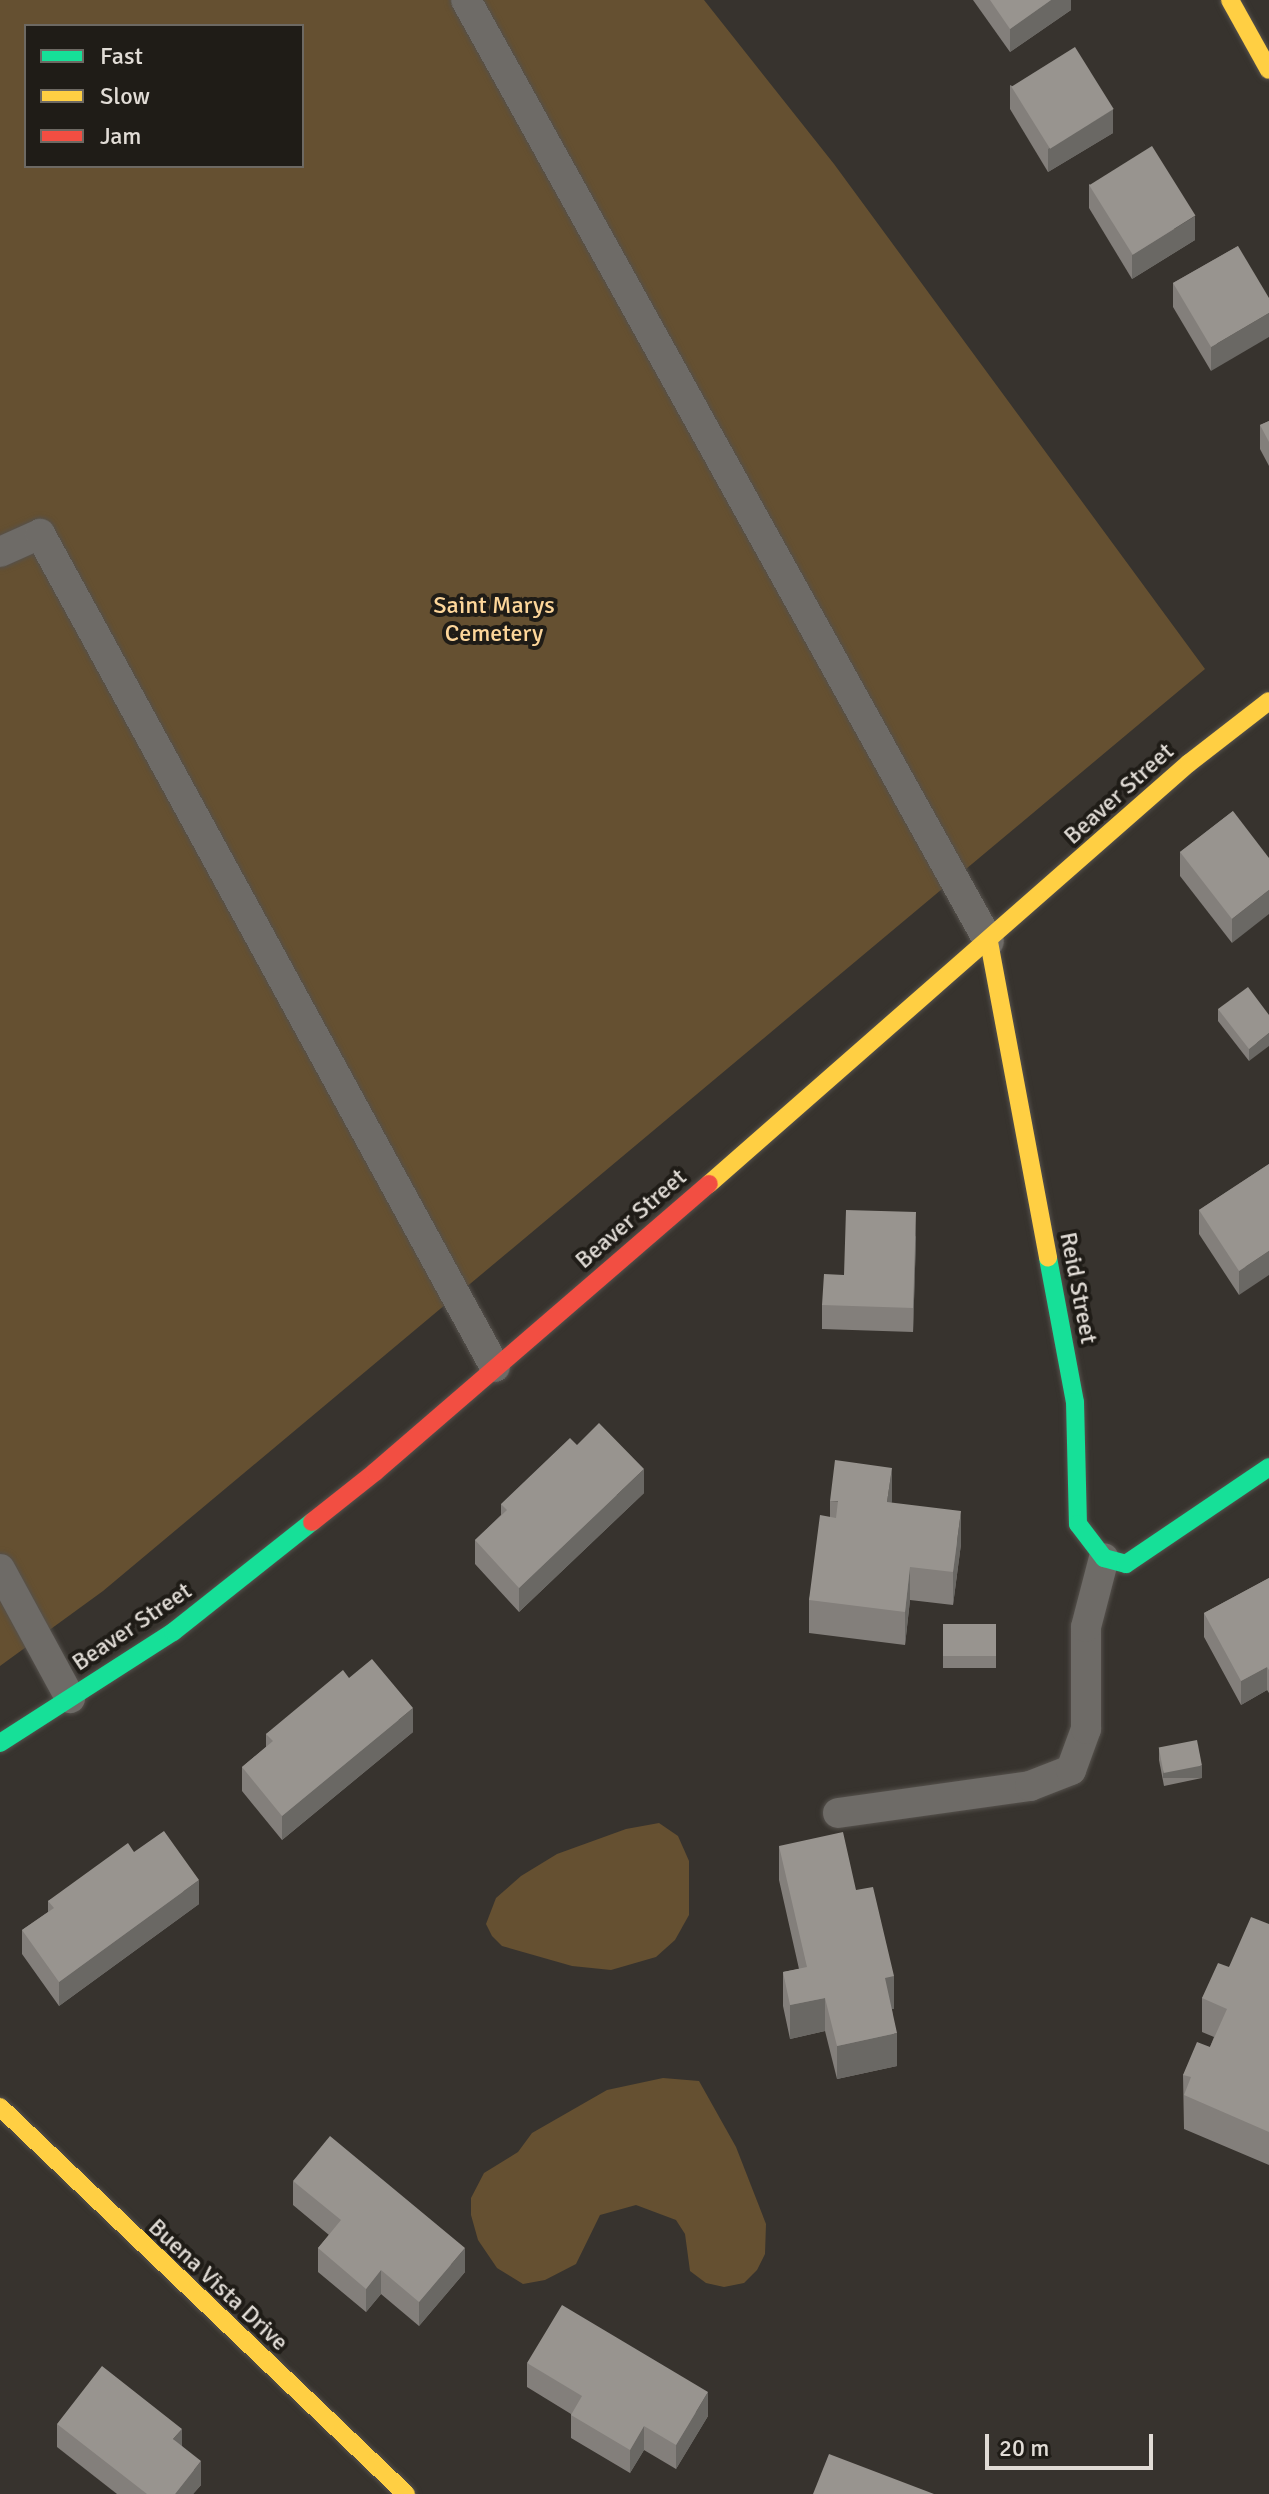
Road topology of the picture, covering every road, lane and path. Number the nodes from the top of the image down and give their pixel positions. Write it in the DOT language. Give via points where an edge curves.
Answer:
graph roads {
  1 [pos="466,0"];
  2 [pos="1230,0"];
  3 [pos="1269,70"];
  4 [pos="0,552"];
  5 [pos="1269,701"];
  6 [pos="989,942"];
  7 [pos="495,1367"];
  8 [pos="1269,1467"];
  9 [pos="1104,1558"];
  10 [pos="0,1569"];
  11 [pos="70,1698"];
  12 [pos="0,1743"];
  13 [pos="838,1813"];
  14 [pos="0,2107"];
  15 [pos="406,2494"];
  1 -- 6 [label="lane"];
  2 -- 3 [label="main road"];
  4 -- 7 [label="lane" via="40,534"];
  5 -- 6 [label="main road, Beaver Street" via="1189,763"];
  6 -- 7 [label="main road, Beaver Street"];
  6 -- 9 [label="main road, Reid Street" via="1075,1402 1078,1524"];
  7 -- 11 [label="main road, Beaver Street" via="375,1472 186,1622"];
  8 -- 9 [label="main road" via="1126,1564"];
  9 -- 13 [label="lane" via="1086,1627 1086,1729 1071,1770 1030,1786"];
  10 -- 11 [label="lane"];
  11 -- 12 [label="main road, Beaver Street"];
  14 -- 15 [label="main road, Buena Vista Drive"];
}
